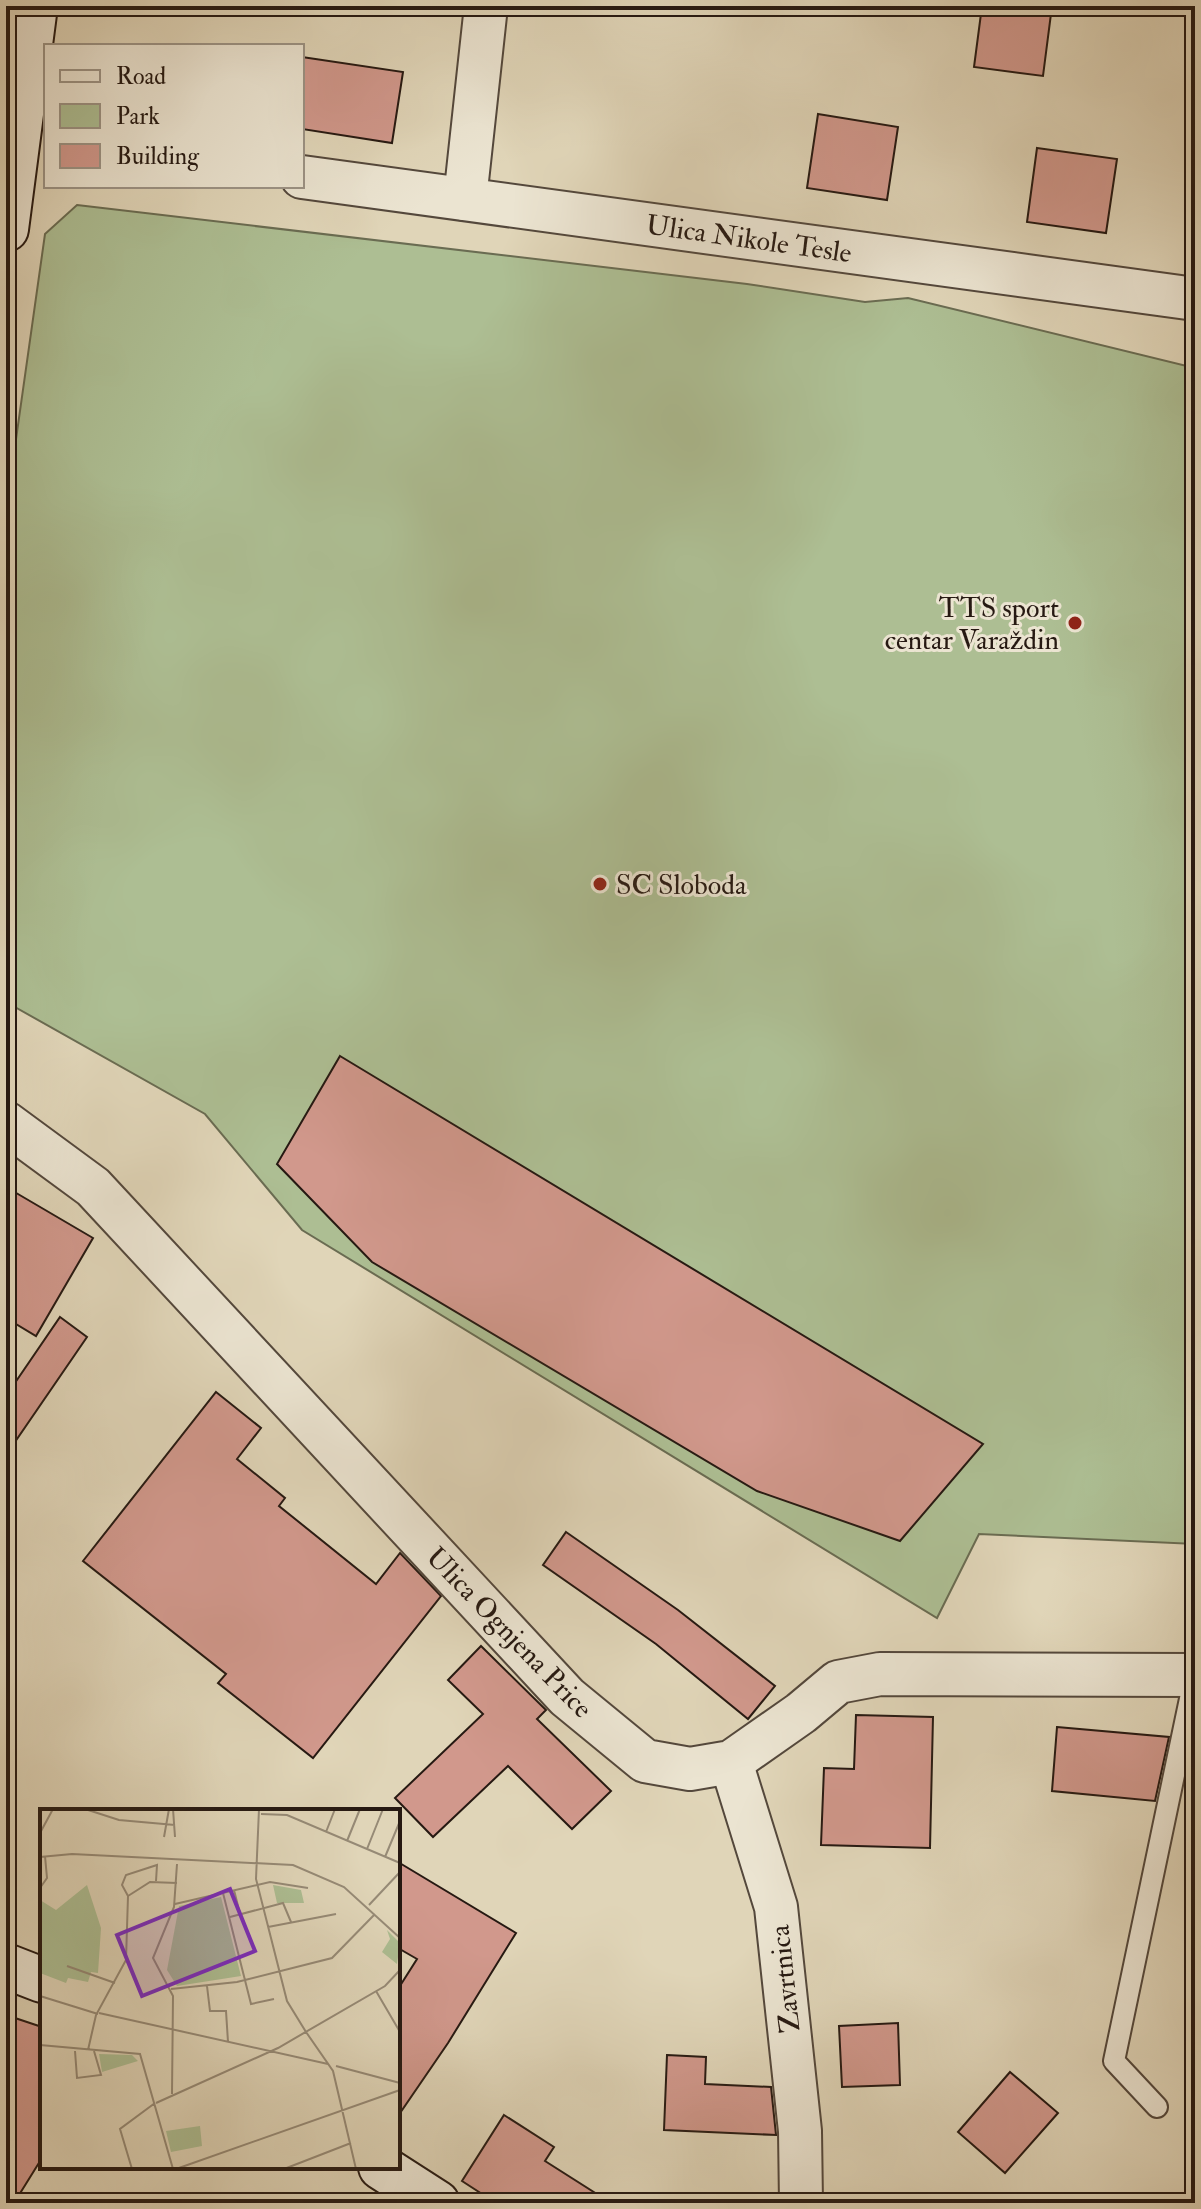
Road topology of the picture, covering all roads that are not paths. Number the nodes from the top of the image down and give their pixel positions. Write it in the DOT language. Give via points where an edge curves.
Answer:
graph roads {
  1 [pos="35,6"];
  2 [pos="483,6"];
  3 [pos="32,141"];
  4 [pos="304,177"];
  5 [pos="465,199"];
  6 [pos="6,229"];
  7 [pos="1195,299"];
  8 [pos="6,1123"];
  9 [pos="1195,1675"];
  10 [pos="731,1762"];
  11 [pos="6,1966"];
  12 [pos="40,1979"];
  13 [pos="1157,2107"];
  14 [pos="384,2169"];
  15 [pos="437,2203"];
  16 [pos="801,2203"];
  1 -- 3 [label="street"];
  2 -- 5 [label="street"];
  3 -- 6 [label="street"];
  4 -- 5 [label="street, Ulica Nikole Tesle"];
  5 -- 7 [label="street, Ulica Nikole Tesle"];
  8 -- 10 [label="street, Ulica Ognjena Price" via="93,1187 567,1697 645,1761 690,1769"];
  9 -- 10 [label="street, Ulica Ognjena Price" via="880,1674 838,1682"];
  9 -- 13 [label="lane" via="1114,2061"];
  10 -- 16 [label="street, Zavrtnica" via="776,1907 800,2131"];
  11 -- 12 [label="street"];
  14 -- 15 [label="street"];
}
